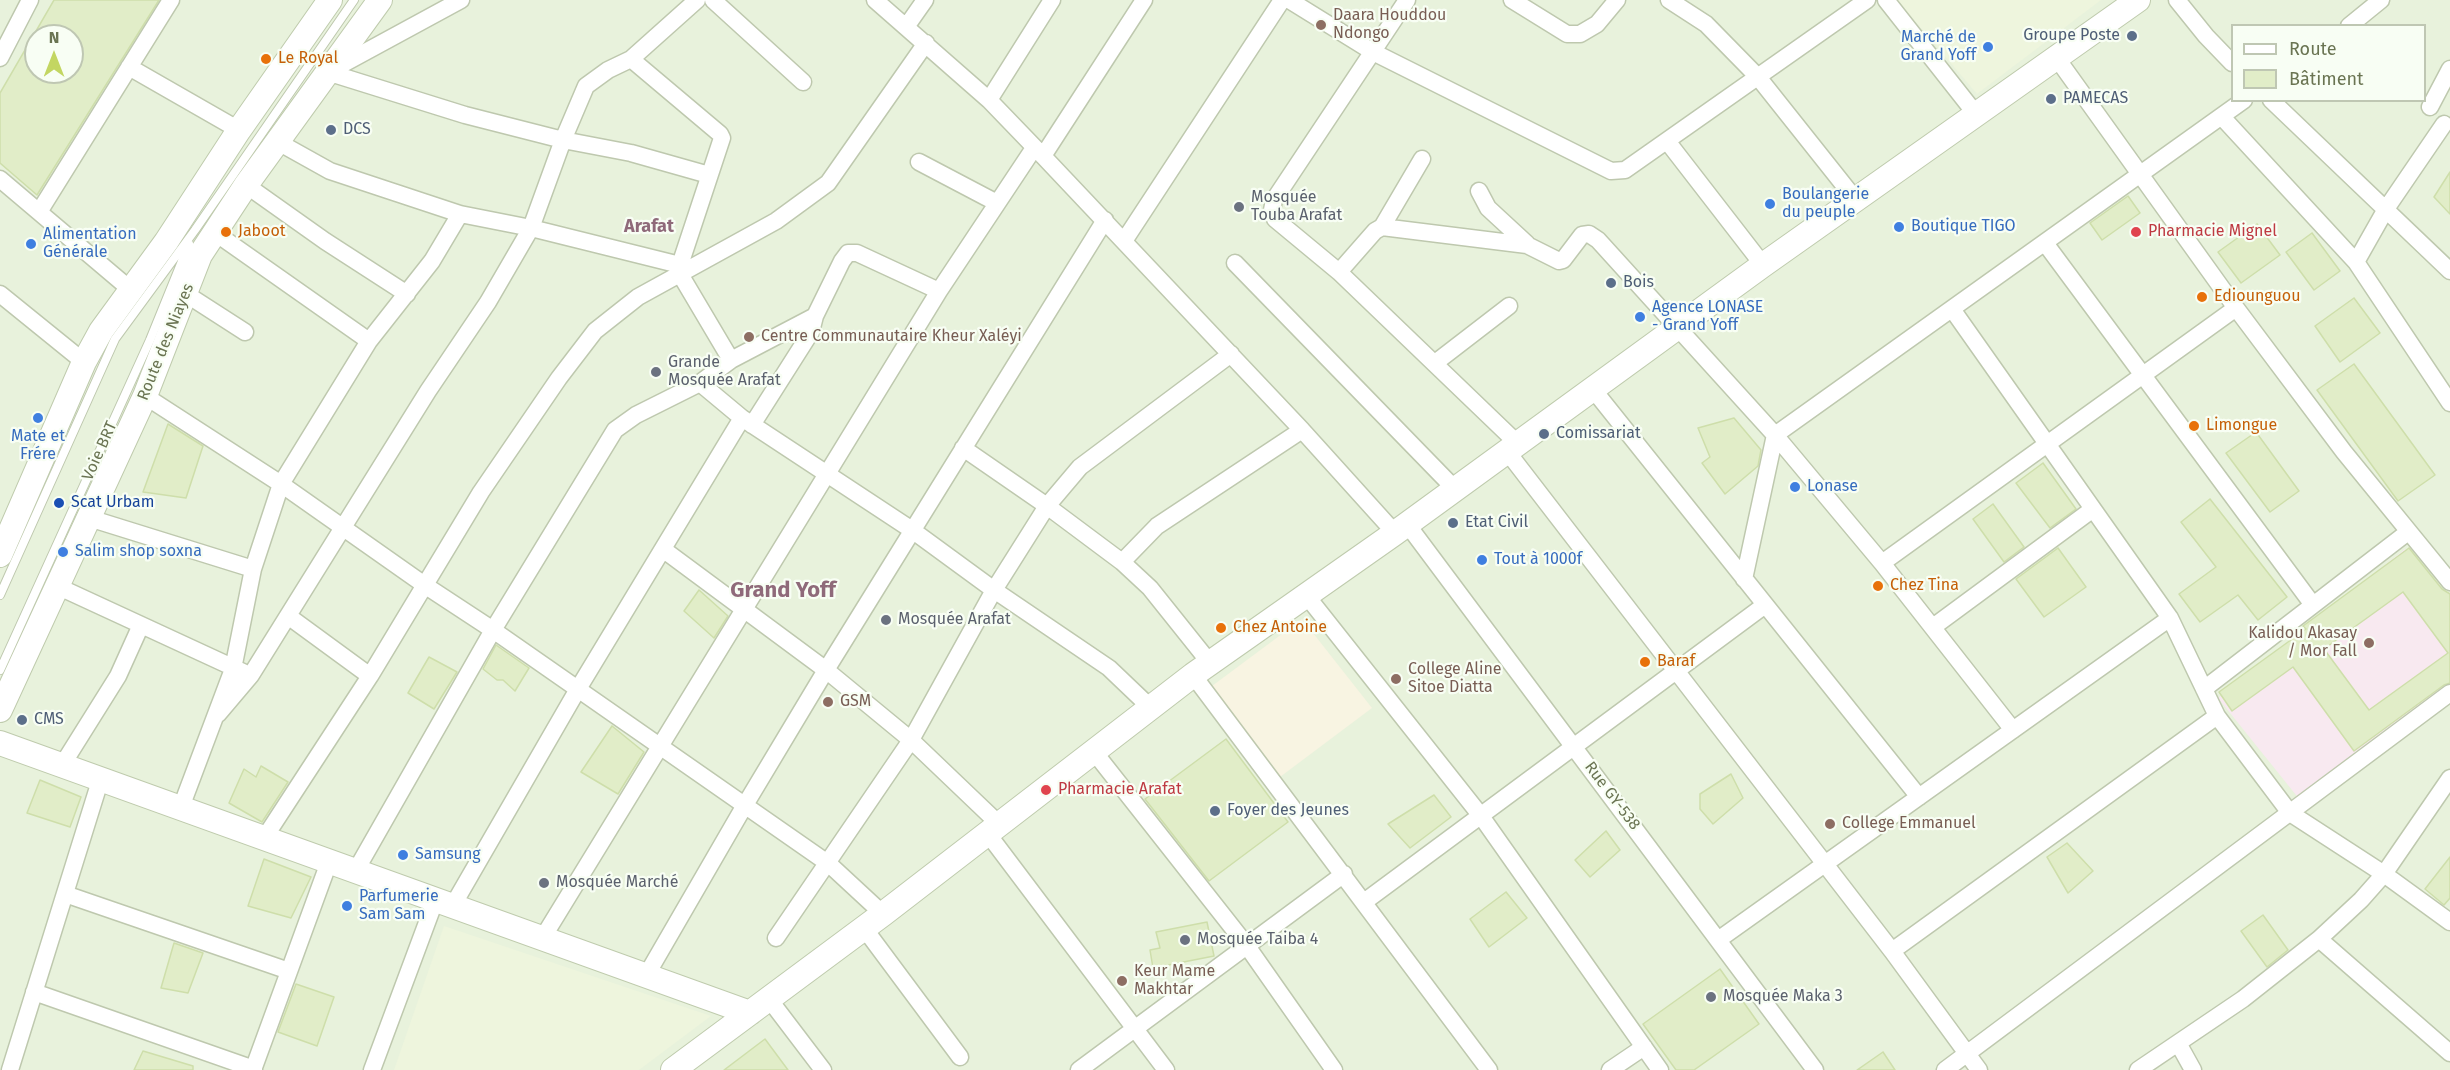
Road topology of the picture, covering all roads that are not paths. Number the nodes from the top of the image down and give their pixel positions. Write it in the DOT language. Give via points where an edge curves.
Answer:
graph roads {
  1 [pos="30,0"];
  2 [pos="171,0"];
  3 [pos="330,0"];
  4 [pos="354,0"];
  5 [pos="380,0"];
  6 [pos="461,0"];
  7 [pos="713,0"];
  8 [pos="875,0"];
  9 [pos="925,0"];
  10 [pos="1052,0"];
  11 [pos="1144,0"];
  12 [pos="1282,0"];
  13 [pos="1289,0"];
  14 [pos="1407,0"];
  15 [pos="1512,0"];
  16 [pos="1617,0"];
  17 [pos="1669,0"];
  18 [pos="1868,0"];
  19 [pos="1886,0"];
  20 [pos="2138,0"];
  21 [pos="2177,0"];
  22 [pos="2381,0"];
  23 [pos="692,2"];
  24 [pos="2351,24"];
  25 [pos="906,27"];
  26 [pos="926,43"];
  27 [pos="1373,52"];
  28 [pos="2055,57"];
  29 [pos="0,58"];
  30 [pos="631,59"];
  31 [pos="2231,62"];
  32 [pos="129,67"];
  33 [pos="2450,69"];
  34 [pos="327,72"];
  35 [pos="1758,77"];
  36 [pos="803,82"];
  37 [pos="988,100"];
  38 [pos="2241,102"];
  39 [pos="2273,102"];
  40 [pos="2426,104"];
  41 [pos="1975,113"];
  42 [pos="2222,117"];
  43 [pos="2447,127"];
  44 [pos="239,130"];
  45 [pos="564,140"];
  46 [pos="1667,141"];
  47 [pos="278,142"];
  48 [pos="1038,152"];
  49 [pos="1422,159"];
  50 [pos="919,162"];
  51 [pos="709,175"];
  52 [pos="2140,175"];
  53 [pos="0,179"];
  54 [pos="246,185"];
  55 [pos="1479,191"];
  56 [pos="1855,199"];
  57 [pos="997,203"];
  58 [pos="2386,209"];
  59 [pos="39,212"];
  60 [pos="460,214"];
  61 [pos="1105,220"];
  62 [pos="1382,227"];
  63 [pos="531,228"];
  64 [pos="205,231"];
  65 [pos="1124,241"];
  66 [pos="2044,243"];
  67 [pos="1527,245"];
  68 [pos="2356,262"];
  69 [pos="1235,263"];
  70 [pos="1763,265"];
  71 [pos="680,270"];
  72 [pos="2450,271"];
  73 [pos="1339,272"];
  74 [pos="131,290"];
  75 [pos="939,291"];
  76 [pos="0,294"];
  77 [pos="186,294"];
  78 [pos="407,294"];
  79 [pos="1509,306"];
  80 [pos="2236,308"];
  81 [pos="1952,309"];
  82 [pos="815,316"];
  83 [pos="1676,327"];
  84 [pos="245,332"];
  85 [pos="369,341"];
  86 [pos="1231,354"];
  87 [pos="731,360"];
  88 [pos="84,363"];
  89 [pos="1435,363"];
  90 [pos="2145,375"];
  91 [pos="700,383"];
  92 [pos="1592,388"];
  93 [pos="145,396"];
  94 [pos="2450,403"];
  95 [pos="747,421"];
  96 [pos="1302,430"];
  97 [pos="1775,435"];
  98 [pos="2048,445"];
  99 [pos="1511,446"];
  100 [pos="963,448"];
  101 [pos="827,474"];
  102 [pos="281,483"];
  103 [pos="1454,488"];
  104 [pos="1047,506"];
  105 [pos="2093,509"];
  106 [pos="89,518"];
  107 [pos="343,527"];
  108 [pos="1401,528"];
  109 [pos="912,530"];
  110 [pos="2408,532"];
  111 [pos="664,550"];
  112 [pos="0,555"];
  113 [pos="1122,562"];
  114 [pos="1882,563"];
  115 [pos="253,569"];
  116 [pos="1744,579"];
  117 [pos="2450,582"];
  118 [pos="426,586"];
  119 [pos="59,587"];
  120 [pos="994,590"];
  121 [pos="0,595"];
  122 [pos="1306,596"];
  123 [pos="1765,605"];
  124 [pos="2313,605"];
  125 [pos="744,611"];
  126 [pos="288,616"];
  127 [pos="2170,618"];
  128 [pos="141,625"];
  129 [pos="1933,627"];
  130 [pos="493,630"];
  131 [pos="233,669"];
  132 [pos="1202,669"];
  133 [pos="0,670"];
  134 [pos="826,670"];
  135 [pos="1676,671"];
  136 [pos="251,675"];
  137 [pos="370,676"];
  138 [pos="578,688"];
  139 [pos="2204,689"];
  140 [pos="2450,693"];
  141 [pos="1152,709"];
  142 [pos="0,711"];
  143 [pos="218,714"];
  144 [pos="2217,716"];
  145 [pos="2013,730"];
  146 [pos="911,740"];
  147 [pos="0,743"];
  148 [pos="1574,746"];
  149 [pos="662,747"];
  150 [pos="1095,753"];
  151 [pos="61,767"];
  152 [pos="100,781"];
  153 [pos="2448,785"];
  154 [pos="1919,797"];
  155 [pos="745,805"];
  156 [pos="180,810"];
  157 [pos="2290,813"];
  158 [pos="1481,816"];
  159 [pos="994,830"];
  160 [pos="263,840"];
  161 [pos="328,862"];
  162 [pos="829,864"];
  163 [pos="1826,864"];
  164 [pos="355,872"];
  165 [pos="1344,874"];
  166 [pos="2384,874"];
  167 [pos="65,894"];
  168 [pos="1364,902"];
  169 [pos="444,904"];
  170 [pos="874,921"];
  171 [pos="2450,922"];
  172 [pos="776,938"];
  173 [pos="542,939"];
  174 [pos="2319,939"];
  175 [pos="1718,940"];
  176 [pos="1247,946"];
  177 [pos="1892,951"];
  178 [pos="289,971"];
  179 [pos="646,976"];
  180 [pos="34,992"];
  181 [pos="770,999"];
  182 [pos="750,1013"];
  183 [pos="1135,1029"];
  184 [pos="2178,1043"];
  185 [pos="1644,1047"];
  186 [pos="2450,1053"];
  187 [pos="1966,1054"];
  188 [pos="960,1057"];
  189 [pos="10,1070"];
  190 [pos="254,1070"];
  191 [pos="372,1070"];
  192 [pos="673,1070"];
  193 [pos="823,1070"];
  194 [pos="1079,1070"];
  195 [pos="1166,1070"];
  196 [pos="1334,1070"];
  197 [pos="1489,1070"];
  198 [pos="1610,1070"];
  199 [pos="1660,1070"];
  200 [pos="1815,1070"];
  201 [pos="1945,1070"];
  202 [pos="1978,1070"];
  203 [pos="2138,1070"];
  204 [pos="2193,1070"];
  1 -- 29 [label="street"];
  2 -- 32 [label="street"];
  3 -- 44 [label="street"];
  4 -- 64 [label="lane, Voie BRT"];
  5 -- 34 [label="street, Route des Niayes"];
  6 -- 34 [label="street"];
  7 -- 36 [label="street"];
  8 -- 25 [label="street, Rue GY-538"];
  9 -- 25 [label="street"];
  10 -- 37 [label="street"];
  11 -- 48 [label="street"];
  12 -- 65 [label="street"];
  13 -- 27 [label="street"];
  14 -- 27 [label="street"];
  15 -- 16 [label="street" via="1567,34 1580,34 1597,24"];
  17 -- 35 [label="street" via="1706,24"];
  18 -- 35 [label="street"];
  19 -- 41 [label="street"];
  20 -- 28 [label="street"];
  21 -- 31 [label="street"];
  22 -- 24 [label="street"];
  23 -- 30 [label="street"];
  25 -- 26 [label="street, Rue GY-538"];
  26 -- 37 [label="street, Rue GY-538"];
  26 -- 71 [label="street" via="828,183 776,221"];
  27 -- 46 [label="street" via="1611,171 1625,170"];
  27 -- 73 [label="street" via="1274,200 1272,210 1275,219"];
  28 -- 41 [label="street"];
  28 -- 52 [label="street"];
  30 -- 45 [label="street" via="586,86"];
  30 -- 51 [label="street" via="720,134 722,142"];
  32 -- 44 [label="street"];
  32 -- 59 [label="street"];
  33 -- 40 [label="street"];
  34 -- 45 [label="street" via="465,116"];
  34 -- 47 [label="street, Route des Niayes"];
  35 -- 46 [label="street"];
  35 -- 56 [label="street"];
  37 -- 48 [label="street, Rue GY-538"];
  38 -- 42 [label="street"];
  39 -- 58 [label="street"];
  40 -- 43 [label="street"];
  41 -- 56 [label="street"];
  42 -- 52 [label="street"];
  42 -- 68 [label="street"];
  43 -- 58 [label="street"];
  44 -- 74 [label="street"];
  45 -- 51 [label="street" via="631,153"];
  45 -- 63 [label="street"];
  46 -- 70 [label="street"];
  47 -- 54 [label="street, Route des Niayes"];
  47 -- 60 [label="street" via="330,171"];
  48 -- 57 [label="street"];
  48 -- 61 [label="street, Rue GY-538"];
  49 -- 62 [label="street"];
  50 -- 57 [label="street"];
  51 -- 71 [label="street"];
  52 -- 66 [label="street"];
  52 -- 80 [label="street"];
  53 -- 59 [label="street"];
  54 -- 64 [label="street, Route des Niayes"];
  54 -- 78 [label="street"];
  55 -- 67 [label="street" via="1488,208"];
  56 -- 70 [label="street"];
  57 -- 75 [label="street"];
  58 -- 68 [label="street"];
  58 -- 72 [label="street"];
  59 -- 74 [label="street"];
  60 -- 63 [label="street"];
  60 -- 78 [label="street"];
  61 -- 65 [label="street, Rue GY-538"];
  61 -- 100 [label="street"];
  62 -- 67 [label="street"];
  62 -- 73 [label="street"];
  63 -- 71 [label="street"];
  63 -- 107 [label="street"];
  64 -- 77 [label="street, Route des Niayes"];
  64 -- 85 [label="street"];
  64 -- 121 [label="lane, Voie BRT" via="115,339"];
  64 -- 133 [label="lane, Voie BRT" via="150,340"];
  65 -- 86 [label="street, Rue GY-538"];
  66 -- 81 [label="street"];
  66 -- 90 [label="street"];
  67 -- 83 [label="street" via="1559,261 1582,235 1589,234"];
  68 -- 94 [label="street"];
  69 -- 103 [label="street"];
  70 -- 83 [label="street"];
  71 -- 87 [label="street"];
  71 -- 118 [label="street" via="595,332 481,492"];
  73 -- 89 [label="street"];
  74 -- 88 [label="street" via="101,331"];
  75 -- 82 [label="street" via="857,253 848,253"];
  75 -- 101 [label="street"];
  76 -- 88 [label="street"];
  77 -- 84 [label="street"];
  77 -- 93 [label="street, Route des Niayes"];
  78 -- 85 [label="street"];
  79 -- 89 [label="street"];
  80 -- 90 [label="street"];
  80 -- 110 [label="street"];
  81 -- 97 [label="street"];
  81 -- 98 [label="street"];
  82 -- 87 [label="street"];
  82 -- 95 [label="street" via="811,332"];
  83 -- 92 [label="street"];
  83 -- 97 [label="street"];
  85 -- 102 [label="street"];
  86 -- 96 [label="street, Rue GY-538"];
  86 -- 104 [label="street" via="1080,467"];
  87 -- 91 [label="street"];
  88 -- 112 [label="street"];
  89 -- 99 [label="street"];
  90 -- 98 [label="street"];
  90 -- 124 [label="street"];
  91 -- 95 [label="street"];
  91 -- 130 [label="street" via="615,430"];
  92 -- 99 [label="street"];
  92 -- 116 [label="street"];
  93 -- 102 [label="street"];
  93 -- 106 [label="street, Route des Niayes"];
  95 -- 101 [label="street"];
  95 -- 111 [label="street"];
  96 -- 108 [label="street, Rue GY-538"];
  96 -- 113 [label="street" via="1157,526"];
  97 -- 114 [label="street"];
  97 -- 116 [label="street"];
  98 -- 105 [label="street"];
  98 -- 114 [label="street"];
  99 -- 103 [label="street"];
  99 -- 135 [label="street"];
  100 -- 104 [label="street"];
  100 -- 109 [label="street"];
  101 -- 109 [label="street"];
  101 -- 125 [label="street"];
  102 -- 107 [label="street"];
  102 -- 115 [label="street"];
  103 -- 108 [label="street"];
  104 -- 113 [label="street"];
  104 -- 120 [label="street"];
  105 -- 127 [label="street"];
  105 -- 129 [label="street"];
  106 -- 115 [label="street"];
  106 -- 119 [label="street, Route des Niayes"];
  107 -- 118 [label="street"];
  107 -- 126 [label="street"];
  108 -- 122 [label="street"];
  108 -- 148 [label="street, Rue GY-538"];
  109 -- 120 [label="street"];
  109 -- 134 [label="street"];
  110 -- 117 [label="street"];
  110 -- 124 [label="street"];
  111 -- 125 [label="street"];
  111 -- 138 [label="street"];
  113 -- 132 [label="street" via="1150,588"];
  114 -- 129 [label="street"];
  115 -- 131 [label="street"];
  116 -- 123 [label="street"];
  118 -- 130 [label="street"];
  118 -- 137 [label="street"];
  119 -- 128 [label="street"];
  119 -- 142 [label="street, Route des Niayes"];
  120 -- 141 [label="street" via="1109,669"];
  120 -- 146 [label="street"];
  122 -- 132 [label="street"];
  122 -- 158 [label="street"];
  123 -- 135 [label="street"];
  123 -- 154 [label="street"];
  124 -- 139 [label="street"];
  125 -- 134 [label="street"];
  125 -- 149 [label="street"];
  126 -- 136 [label="street"];
  126 -- 137 [label="street"];
  127 -- 139 [label="street"];
  127 -- 145 [label="street"];
  128 -- 131 [label="street"];
  128 -- 151 [label="street" via="118,676"];
  129 -- 145 [label="street"];
  130 -- 138 [label="street"];
  130 -- 164 [label="street"];
  131 -- 136 [label="street"];
  131 -- 143 [label="street"];
  132 -- 141 [label="street"];
  132 -- 165 [label="street"];
  134 -- 146 [label="street"];
  134 -- 155 [label="street"];
  135 -- 148 [label="street"];
  135 -- 163 [label="street"];
  136 -- 143 [label="street"];
  137 -- 160 [label="street"];
  138 -- 149 [label="street"];
  138 -- 169 [label="street"];
  139 -- 144 [label="street"];
  140 -- 157 [label="street"];
  141 -- 150 [label="street"];
  143 -- 156 [label="street"];
  144 -- 157 [label="street"];
  144 -- 177 [label="street"];
  145 -- 154 [label="street"];
  146 -- 159 [label="street"];
  146 -- 162 [label="street"];
  147 -- 151 [label="street"];
  148 -- 158 [label="street"];
  148 -- 175 [label="street, Rue GY-538"];
  149 -- 155 [label="street"];
  149 -- 173 [label="street"];
  150 -- 159 [label="street"];
  150 -- 176 [label="street"];
  151 -- 152 [label="street"];
  152 -- 156 [label="street"];
  152 -- 167 [label="street"];
  153 -- 166 [label="street"];
  154 -- 163 [label="street"];
  155 -- 162 [label="street"];
  155 -- 179 [label="street"];
  156 -- 160 [label="street"];
  157 -- 166 [label="street"];
  157 -- 187 [label="street"];
  158 -- 168 [label="street"];
  158 -- 185 [label="street"];
  159 -- 170 [label="street"];
  159 -- 183 [label="street"];
  160 -- 161 [label="street"];
  161 -- 164 [label="street"];
  161 -- 178 [label="street"];
  162 -- 170 [label="street"];
  162 -- 172 [label="street"];
  163 -- 175 [label="street"];
  163 -- 177 [label="street"];
  164 -- 169 [label="street"];
  165 -- 168 [label="street"];
  165 -- 176 [label="street"];
  166 -- 171 [label="street"];
  166 -- 174 [label="street"];
  167 -- 178 [label="street"];
  167 -- 180 [label="street"];
  168 -- 197 [label="street"];
  169 -- 173 [label="street"];
  169 -- 191 [label="street"];
  170 -- 181 [label="street"];
  170 -- 188 [label="street"];
  173 -- 179 [label="street"];
  174 -- 184 [label="street" via="2243,999"];
  174 -- 186 [label="street"];
  175 -- 200 [label="street, Rue GY-538"];
  176 -- 183 [label="street"];
  176 -- 196 [label="street"];
  177 -- 187 [label="street"];
  178 -- 190 [label="street"];
  179 -- 182 [label="street"];
  180 -- 189 [label="street"];
  180 -- 190 [label="street"];
  181 -- 182 [label="street"];
  181 -- 193 [label="street"];
  182 -- 192 [label="street"];
  183 -- 194 [label="street"];
  183 -- 195 [label="street"];
  184 -- 203 [label="street"];
  184 -- 204 [label="street"];
  185 -- 198 [label="street"];
  185 -- 199 [label="street"];
  187 -- 201 [label="street"];
  187 -- 202 [label="street"];
}
